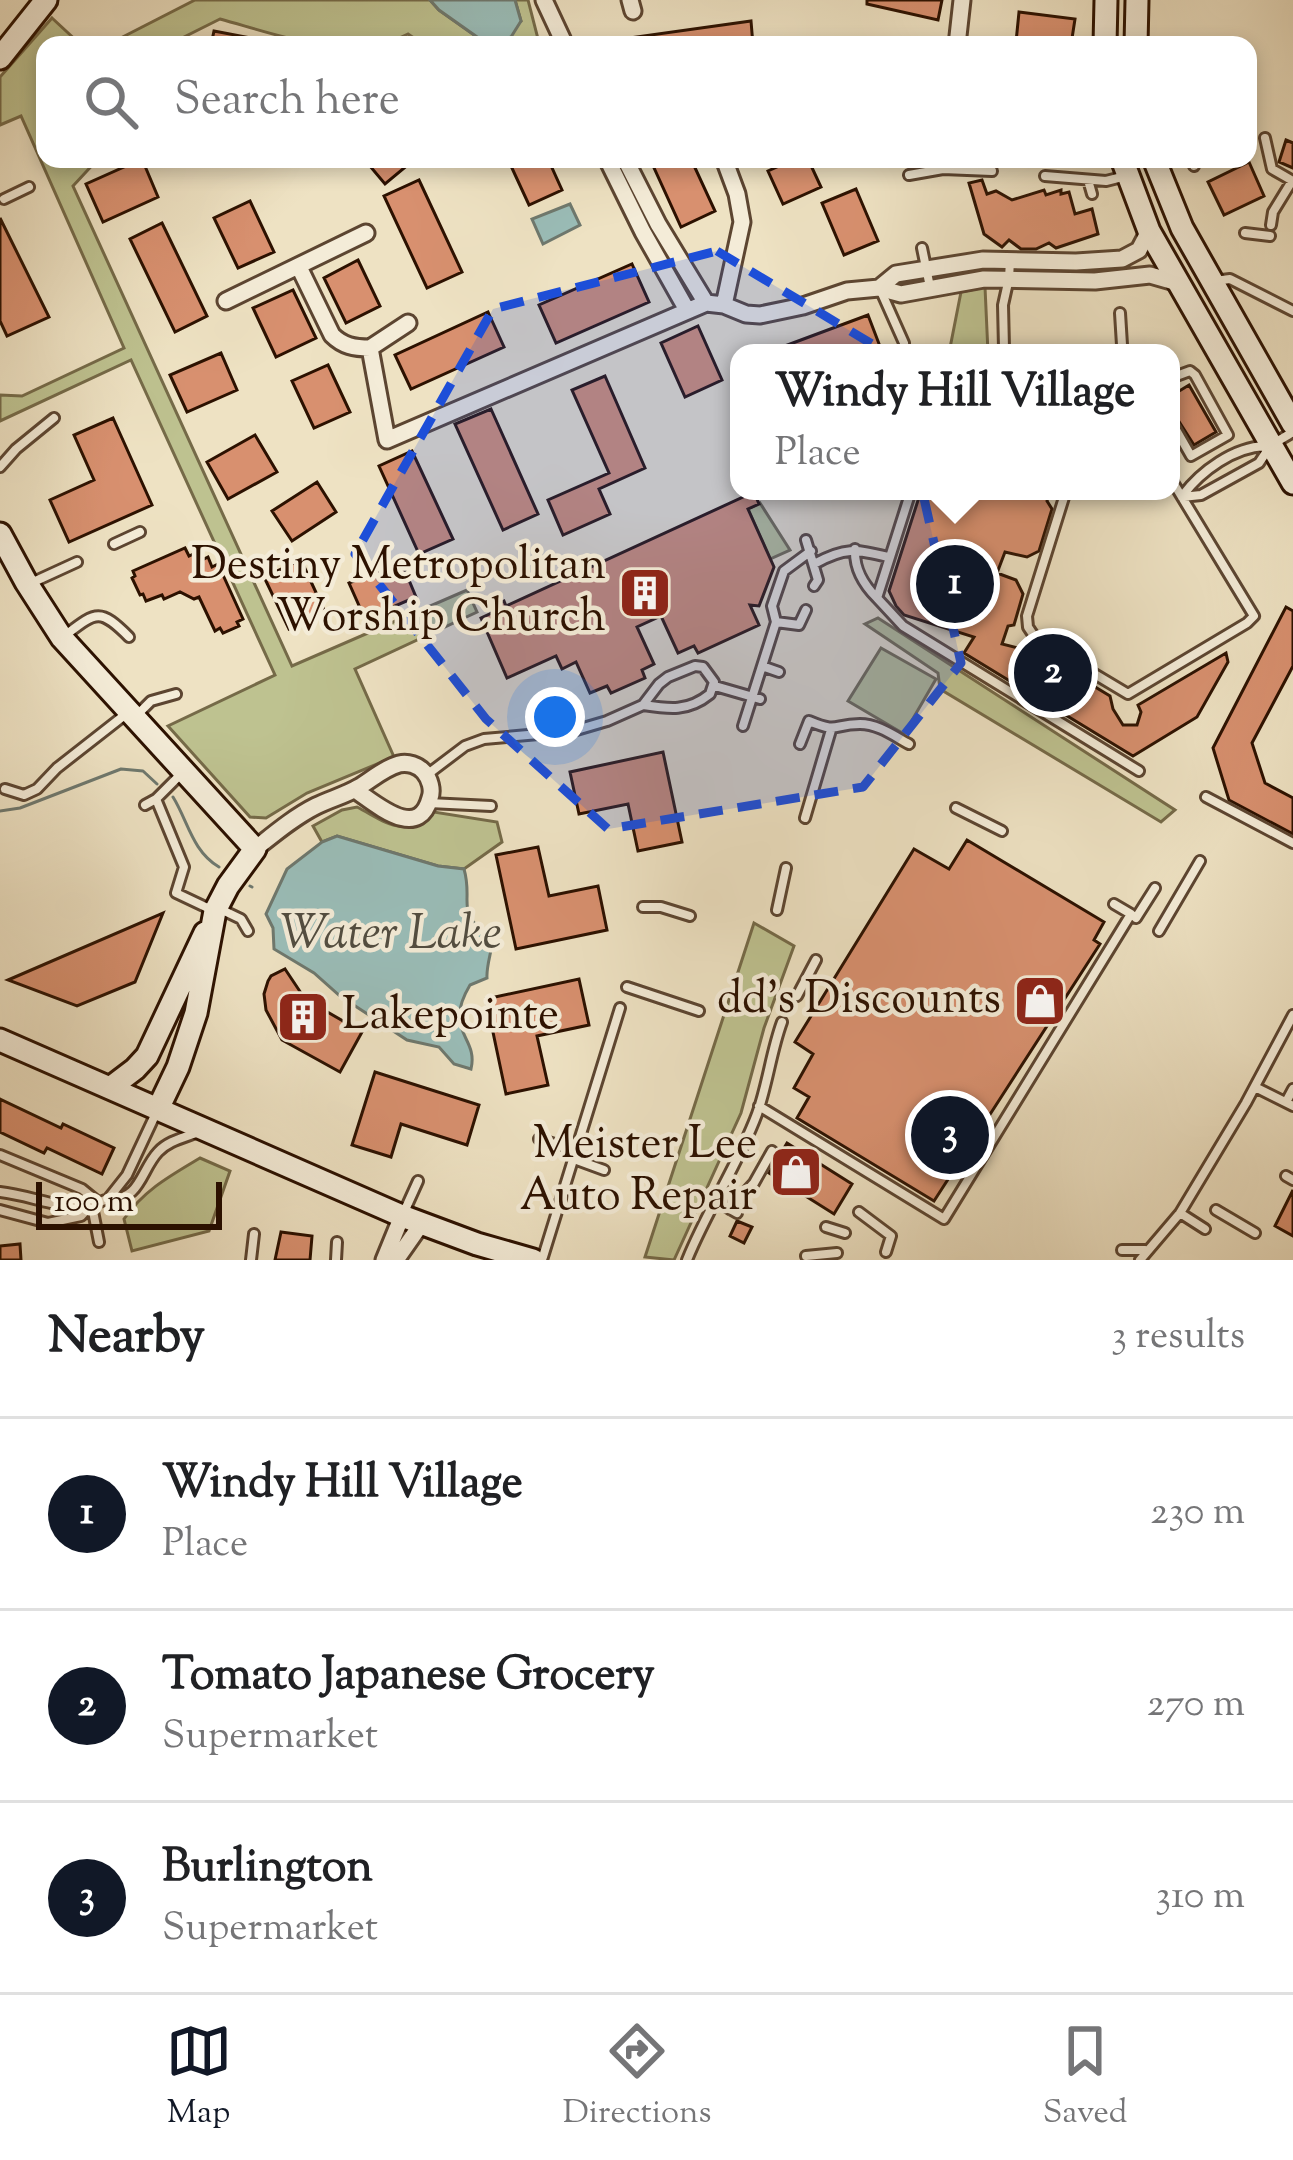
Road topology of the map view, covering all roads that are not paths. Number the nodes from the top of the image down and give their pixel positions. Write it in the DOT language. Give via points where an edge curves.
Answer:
graph roads {
  1 [pos="46,0"];
  2 [pos="544,0"];
  3 [pos="962,0"];
  4 [pos="1106,0"];
  5 [pos="1136,0"];
  6 [pos="561,36"];
  7 [pos="958,36"];
  8 [pos="1105,36"];
  9 [pos="1136,36"];
  10 [pos="0,58"];
  11 [pos="1265,138"];
  12 [pos="611,168"];
  13 [pos="630,168"];
  14 [pos="727,168"];
  15 [pos="1124,168"];
  16 [pos="1125,168"];
  17 [pos="1158,168"];
  18 [pos="992,171"];
  19 [pos="909,175"];
  20 [pos="1045,176"];
  21 [pos="1088,180"];
  22 [pos="1292,181"];
  23 [pos="29,187"];
  24 [pos="1092,194"];
  25 [pos="4,200"];
  26 [pos="1270,225"];
  27 [pos="1150,231"];
  28 [pos="366,233"];
  29 [pos="1245,233"];
  30 [pos="1270,236"];
  31 [pos="922,248"];
  32 [pos="1010,259"];
  33 [pos="299,267"];
  34 [pos="927,268"];
  35 [pos="1010,278"];
  36 [pos="1212,282"];
  37 [pos="1266,282"];
  38 [pos="1178,283"];
  39 [pos="879,288"];
  40 [pos="930,288"];
  41 [pos="1262,297"];
  42 [pos="226,301"];
  43 [pos="706,303"];
  44 [pos="724,305"];
  45 [pos="687,310"];
  46 [pos="1293,311"];
  47 [pos="1120,313"];
  48 [pos="408,323"];
  49 [pos="904,343"];
  50 [pos="1004,344"];
  51 [pos="1122,344"];
  52 [pos="370,348"];
  53 [pos="1180,373"];
  54 [pos="54,418"];
  55 [pos="1293,428"];
  56 [pos="1180,437"];
  57 [pos="1271,446"];
  58 [pos="1207,447"];
  59 [pos="1217,464"];
  60 [pos="0,467"];
  61 [pos="1293,484"];
  62 [pos="1180,494"];
  63 [pos="1182,497"];
  64 [pos="908,500"];
  65 [pos="1063,500"];
  66 [pos="140,532"];
  67 [pos="0,534"];
  68 [pos="806,541"];
  69 [pos="114,544"];
  70 [pos="855,549"];
  71 [pos="811,551"];
  72 [pos="888,557"];
  73 [pos="77,562"];
  74 [pos="814,564"];
  75 [pos="28,585"];
  76 [pos="814,586"];
  77 [pos="877,598"];
  78 [pos="806,610"];
  79 [pos="776,622"];
  80 [pos="129,637"];
  81 [pos="62,638"];
  82 [pos="762,666"];
  83 [pos="779,672"];
  84 [pos="715,686"];
  85 [pos="176,694"];
  86 [pos="756,698"];
  87 [pos="643,705"];
  88 [pos="131,716"];
  89 [pos="743,726"];
  90 [pos="831,730"];
  91 [pos="77,736"];
  92 [pos="800,744"];
  93 [pos="908,745"];
  94 [pos="87,746"];
  95 [pos="1139,771"];
  96 [pos="183,772"];
  97 [pos="427,775"];
  98 [pos="5,789"];
  99 [pos="355,790"];
  100 [pos="1206,797"];
  101 [pos="156,799"];
  102 [pos="429,803"];
  103 [pos="146,805"];
  104 [pos="490,806"];
  105 [pos="956,808"];
  106 [pos="805,818"];
  107 [pos="1002,831"];
  108 [pos="1293,843"];
  109 [pos="255,849"];
  110 [pos="1200,861"];
  111 [pos="787,868"];
  112 [pos="1156,888"];
  113 [pos="1114,904"];
  114 [pos="643,907"];
  115 [pos="216,909"];
  116 [pos="777,910"];
  117 [pos="690,916"];
  118 [pos="1136,918"];
  119 [pos="248,931"];
  120 [pos="1159,932"];
  121 [pos="817,960"];
  122 [pos="627,987"];
  123 [pos="797,996"];
  124 [pos="620,1009"];
  125 [pos="699,1011"];
  126 [pos="1293,1015"];
  127 [pos="782,1022"];
  128 [pos="0,1040"];
  129 [pos="1255,1087"];
  130 [pos="110,1088"];
  131 [pos="1293,1089"];
  132 [pos="1290,1104"];
  133 [pos="759,1106"];
  134 [pos="158,1109"];
  135 [pos="205,1130"];
  136 [pos="539,1139"];
  137 [pos="772,1151"];
  138 [pos="0,1155"];
  139 [pos="575,1155"];
  140 [pos="604,1170"];
  141 [pos="418,1181"];
  142 [pos="0,1192"];
  143 [pos="716,1201"];
  144 [pos="99,1202"];
  145 [pos="0,1210"];
  146 [pos="1216,1210"];
  147 [pos="860,1212"];
  148 [pos="1180,1213"];
  149 [pos="412,1220"];
  150 [pos="826,1227"];
  151 [pos="1205,1229"];
  152 [pos="845,1233"];
  153 [pos="1256,1233"];
  154 [pos="254,1234"];
  155 [pos="99,1242"];
  156 [pos="337,1242"];
  157 [pos="1123,1250"];
  158 [pos="1147,1250"];
  159 [pos="886,1252"];
  160 [pos="837,1253"];
  161 [pos="806,1256"];
  162 [pos="251,1260"];
  163 [pos="335,1260"];
  164 [pos="384,1260"];
  165 [pos="396,1260"];
  166 [pos="538,1260"];
  167 [pos="687,1260"];
  168 [pos="1140,1260"];
  1 -- 10 [label="main road"];
  2 -- 6 [label="street"];
  3 -- 7 [label="street"];
  4 -- 8 [label="main road"];
  5 -- 9 [label="main road"];
  11 -- 22 [label="lane" via="1272,169"];
  12 -- 45 [label="street"];
  13 -- 43 [label="street"];
  14 -- 44 [label="street" via="742,222"];
  15 -- 21 [label="lane" via="1106,181"];
  16 -- 27 [label="main road"];
  17 -- 36 [label="main road"];
  18 -- 19 [label="lane"];
  20 -- 21 [label="lane"];
  21 -- 24 [label="lane"];
  22 -- 26 [label="lane"];
  23 -- 25 [label="lane"];
  27 -- 32 [label="street" via="1134,255"];
  27 -- 38 [label="main road"];
  28 -- 33 [label="street"];
  29 -- 30 [label="lane"];
  31 -- 34 [label="lane"];
  32 -- 34 [label="street"];
  32 -- 35 [label="lane"];
  33 -- 42 [label="street"];
  33 -- 52 [label="street" via="332,335"];
  34 -- 39 [label="street" via="896,274"];
  34 -- 40 [label="lane"];
  35 -- 38 [label="street" via="1150,275"];
  35 -- 40 [label="street"];
  35 -- 50 [label="lane"];
  36 -- 41 [label="lane" via="1230,279"];
  36 -- 55 [label="main road"];
  37 -- 41 [label="lane"];
  38 -- 57 [label="main road"];
  39 -- 40 [label="street"];
  39 -- 44 [label="street" via="760,315"];
  39 -- 49 [label="lane"];
  41 -- 46 [label="lane"];
  43 -- 44 [label="street"];
  43 -- 45 [label="street"];
  45 -- 52 [label="street" via="387,440"];
  47 -- 51 [label="lane"];
  48 -- 52 [label="street"];
  53 -- 58 [label="lane" via="1195,375 1228,435"];
  54 -- 60 [label="lane"];
  55 -- 57 [label="lane"];
  56 -- 58 [label="lane" via="1191,455"];
  57 -- 59 [label="lane"];
  57 -- 61 [label="main road"];
  57 -- 63 [label="lane" via="1259,464 1202,495"];
  58 -- 59 [label="lane"];
  59 -- 63 [label="lane"];
  62 -- 63 [label="lane"];
  63 -- 65 [label="lane" via="1254,616 1125,694 1028,628"];
  64 -- 72 [label="lane"];
  66 -- 69 [label="lane"];
  67 -- 75 [label="main road"];
  68 -- 71 [label="lane"];
  70 -- 72 [label="lane"];
  70 -- 74 [label="lane"];
  70 -- 77 [label="lane" via="854,562"];
  71 -- 74 [label="lane"];
  71 -- 79 [label="lane" via="784,572 772,606"];
  72 -- 77 [label="lane"];
  73 -- 75 [label="lane"];
  74 -- 76 [label="lane"];
  75 -- 81 [label="main road"];
  77 -- 95 [label="lane" via="903,626"];
  78 -- 79 [label="lane" via="799,625"];
  79 -- 82 [label="lane"];
  80 -- 81 [label="lane" via="101,616"];
  81 -- 88 [label="main road"];
  82 -- 83 [label="lane"];
  82 -- 86 [label="lane"];
  84 -- 86 [label="lane"];
  84 -- 87 [label="lane" via="688,707"];
  84 -- 87 [label="lane" via="695,666 659,684"];
  85 -- 88 [label="lane"];
  86 -- 89 [label="lane"];
  87 -- 97 [label="lane" via="573,731 474,742"];
  88 -- 94 [label="lane"];
  88 -- 96 [label="main road"];
  90 -- 92 [label="lane" via="809,721"];
  90 -- 93 [label="lane" via="868,725"];
  90 -- 106 [label="lane"];
  91 -- 94 [label="lane"];
  94 -- 98 [label="lane" via="37,790"];
  96 -- 101 [label="lane"];
  96 -- 109 [label="main road"];
  97 -- 99 [label="street" via="401,764"];
  97 -- 102 [label="street"];
  99 -- 102 [label="street" via="401,818"];
  99 -- 109 [label="street" via="310,809"];
  100 -- 108 [label="lane"];
  101 -- 103 [label="lane"];
  101 -- 115 [label="lane" via="184,868 176,893"];
  102 -- 104 [label="lane"];
  105 -- 107 [label="lane"];
  109 -- 115 [label="main road"];
  110 -- 120 [label="lane"];
  111 -- 116 [label="lane"];
  112 -- 118 [label="lane"];
  113 -- 133 [label="lane" via="1131,914 944,1219"];
  114 -- 117 [label="lane"];
  115 -- 119 [label="lane"];
  115 -- 130 [label="main road" via="147,1056"];
  115 -- 134 [label="main road" via="192,1027"];
  121 -- 123 [label="lane"];
  122 -- 125 [label="lane"];
  124 -- 139 [label="lane"];
  126 -- 129 [label="lane"];
  127 -- 133 [label="lane"];
  128 -- 130 [label="main road"];
  129 -- 132 [label="lane"];
  129 -- 148 [label="lane"];
  130 -- 134 [label="main road"];
  131 -- 132 [label="lane"];
  133 -- 143 [label="lane"];
  134 -- 135 [label="main road"];
  134 -- 144 [label="lane" via="127,1175"];
  135 -- 144 [label="lane" via="166,1145 133,1193"];
  135 -- 149 [label="main road"];
  136 -- 139 [label="lane"];
  137 -- 143 [label="lane" via="734,1211"];
  138 -- 144 [label="lane"];
  139 -- 140 [label="lane"];
  139 -- 166 [label="lane"];
  141 -- 149 [label="lane"];
  142 -- 144 [label="lane" via="56,1204"];
  143 -- 167 [label="lane"];
  144 -- 145 [label="lane" via="58,1222"];
  144 -- 155 [label="lane"];
  146 -- 153 [label="lane"];
  147 -- 159 [label="lane" via="891,1236"];
  148 -- 151 [label="lane"];
  148 -- 158 [label="lane"];
  149 -- 164 [label="street"];
  149 -- 165 [label="street"];
  149 -- 166 [label="main road"];
  150 -- 152 [label="lane"];
  154 -- 162 [label="lane"];
  156 -- 163 [label="lane"];
  157 -- 158 [label="lane"];
  158 -- 168 [label="lane"];
  160 -- 161 [label="lane"];
}
